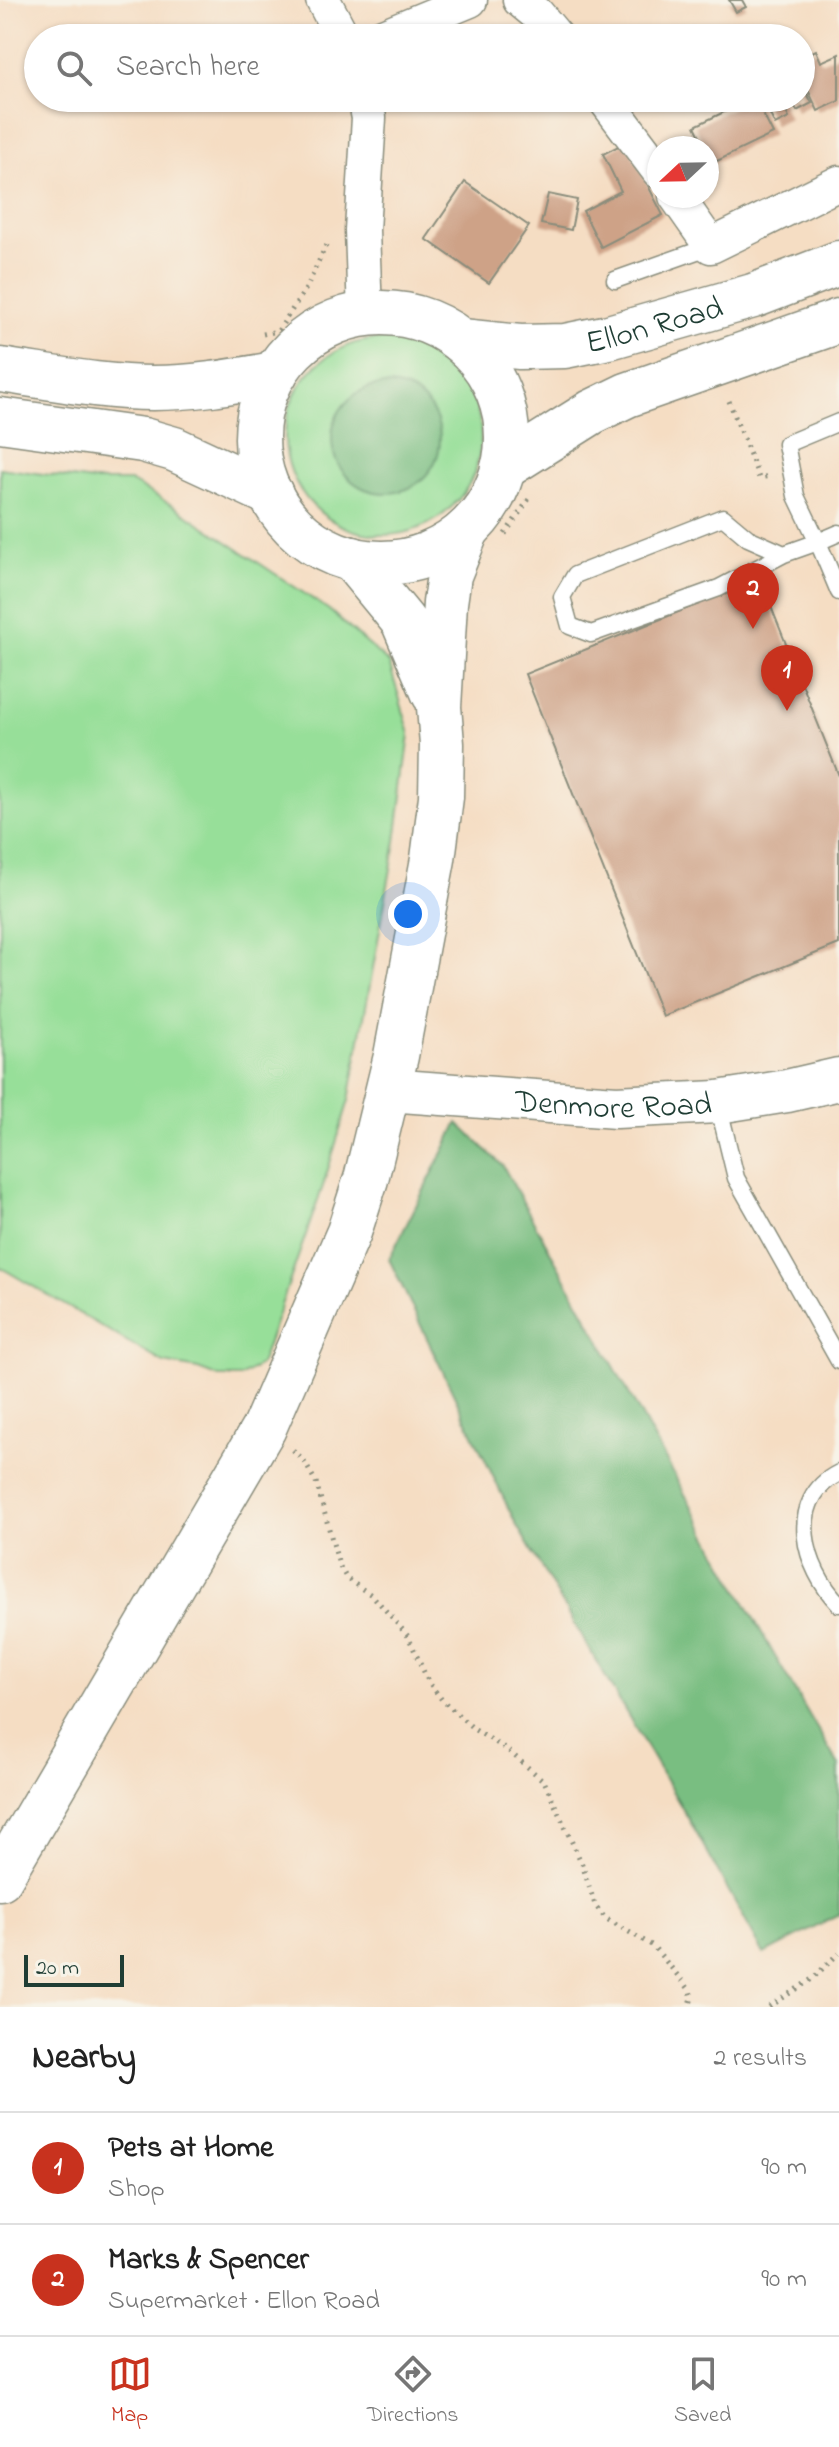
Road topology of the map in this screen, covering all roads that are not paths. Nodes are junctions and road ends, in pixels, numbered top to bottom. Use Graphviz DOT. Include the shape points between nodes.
graph roads {
  1 [pos="323,0"];
  2 [pos="470,0"];
  3 [pos="520,0"];
  4 [pos="336,24"];
  5 [pos="412,24"];
  6 [pos="545,24"];
  7 [pos="368,112"];
  8 [pos="615,112"];
  9 [pos="647,155"];
  10 [pos="839,183"];
  11 [pos="684,208"];
  12 [pos="711,246"];
  13 [pos="839,263"];
  14 [pos="615,280"];
  15 [pos="365,314"];
  16 [pos="839,321"];
  17 [pos="461,341"];
  18 [pos="0,370"];
  19 [pos="275,374"];
  20 [pos="0,420"];
  21 [pos="839,422"];
  22 [pos="503,468"];
  23 [pos="271,494"];
  24 [pos="467,530"];
  25 [pos="839,533"];
  26 [pos="818,542"];
  27 [pos="784,554"];
  28 [pos="352,559"];
  29 [pos="839,592"];
  30 [pos="439,707"];
  31 [pos="839,1079"];
  32 [pos="388,1090"];
  33 [pos="718,1102"];
  34 [pos="839,1361"];
  35 [pos="839,1473"];
  36 [pos="839,1604"];
  37 [pos="0,1878"];
  1 -- 4 [label="street"];
  2 -- 5 [label="street"];
  3 -- 6 [label="street"];
  7 -- 15 [label="street" via="362,230"];
  8 -- 9 [label="street"];
  10 -- 12 [label="street"];
  11 -- 12 [label="street"];
  12 -- 14 [label="lane"];
  13 -- 17 [label="main road, Ellon Road" via="753,296 609,337 565,346"];
  15 -- 17 [label="main road" via="416,317"];
  15 -- 19 [label="main road" via="313,334"];
  16 -- 22 [label="main road, Ellon Road" via="627,395"];
  17 -- 22 [label="main road" via="485,367 501,398 507,432"];
  18 -- 19 [label="main road" via="152,388"];
  19 -- 23 [label="main road" via="258,434"];
  20 -- 23 [label="main road" via="143,440"];
  21 -- 26 [label="lane" via="786,444 796,496"];
  22 -- 24 [label="main road" via="490,501"];
  23 -- 28 [label="main road" via="305,535"];
  24 -- 28 [label="main road" via="413,559"];
  24 -- 30 [label="main road" via="449,575"];
  25 -- 26 [label="lane"];
  26 -- 27 [label="lane"];
  26 -- 29 [label="lane"];
  27 -- 27 [label="lane" via="719,588 591,634 570,626 562,597 575,575 723,517 748,538"];
  28 -- 30 [label="main road" via="403,621"];
  30 -- 32 [label="main road" via="441,797 433,859"];
  31 -- 33 [label="street, Denmore Road"];
  32 -- 33 [label="street, Denmore Road" via="616,1107"];
  32 -- 37 [label="main road" via="349,1232 264,1428"];
  33 -- 34 [label="lane" via="736,1178"];
  35 -- 36 [label="lane" via="815,1491 804,1533 825,1589"];
}
